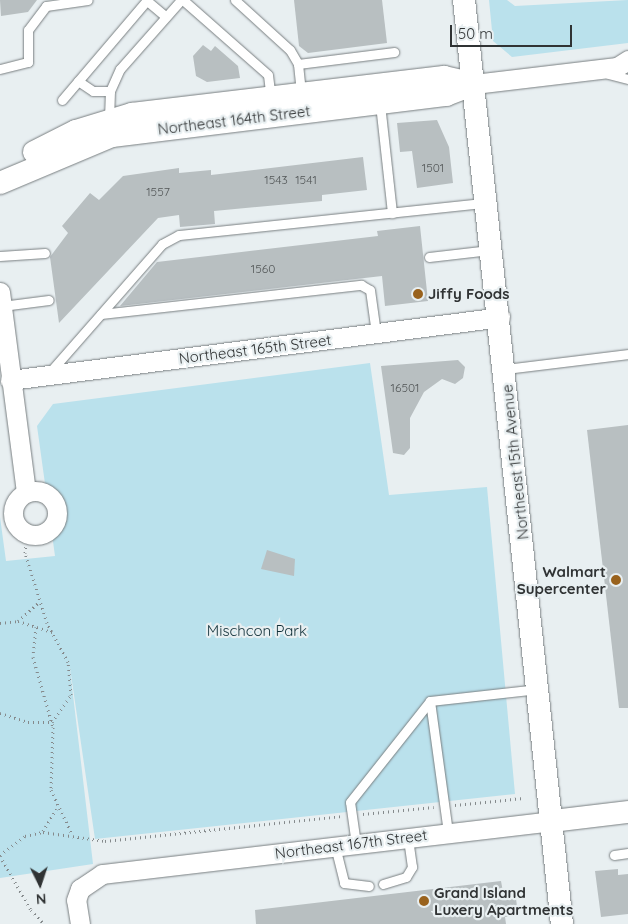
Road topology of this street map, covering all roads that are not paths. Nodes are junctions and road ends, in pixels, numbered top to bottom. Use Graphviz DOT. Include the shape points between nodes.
graph roads {
  1 [pos="88,0"];
  2 [pos="147,0"];
  3 [pos="182,0"];
  4 [pos="235,0"];
  5 [pos="464,0"];
  6 [pos="166,17"];
  7 [pos="394,52"];
  8 [pos="628,60"];
  9 [pos="298,64"];
  10 [pos="0,69"];
  11 [pos="593,70"];
  12 [pos="628,79"];
  13 [pos="78,81"];
  14 [pos="474,84"];
  15 [pos="110,92"];
  16 [pos="302,94"];
  17 [pos="271,98"];
  18 [pos="62,100"];
  19 [pos="380,102"];
  20 [pos="108,119"];
  21 [pos="0,167"];
  22 [pos="0,183"];
  23 [pos="488,202"];
  24 [pos="392,213"];
  25 [pos="492,250"];
  26 [pos="46,253"];
  27 [pos="0,256"];
  28 [pos="430,257"];
  29 [pos="1,299"];
  30 [pos="49,300"];
  31 [pos="101,314"];
  32 [pos="500,317"];
  33 [pos="376,333"];
  34 [pos="628,354"];
  35 [pos="506,369"];
  36 [pos="47,376"];
  37 [pos="10,380"];
  38 [pos="26,492"];
  39 [pos="538,688"];
  40 [pos="430,701"];
  41 [pos="628,812"];
  42 [pos="552,821"];
  43 [pos="448,833"];
  44 [pos="408,838"];
  45 [pos="356,844"];
  46 [pos="335,846"];
  47 [pos="628,853"];
  48 [pos="614,855"];
  49 [pos="383,884"];
  50 [pos="369,886"];
  51 [pos="80,924"];
  52 [pos="562,924"];
  1 -- 10 [label="lane" via="46,6 28,30 28,62"];
  2 -- 6 [label="lane"];
  2 -- 13 [label="lane"];
  3 -- 6 [label="lane"];
  3 -- 17 [label="lane" via="268,75"];
  4 -- 9 [label="lane" via="290,50"];
  5 -- 14 [label="street, Northeast 15th Avenue"];
  6 -- 15 [label="lane" via="120,69"];
  7 -- 9 [label="lane"];
  8 -- 11 [label="street, Northeast 164th Street" via="617,67"];
  9 -- 16 [label="lane"];
  11 -- 12 [label="lane"];
  11 -- 14 [label="street, Northeast 164th Street"];
  13 -- 15 [label="lane" via="92,91"];
  13 -- 18 [label="lane"];
  14 -- 16 [label="street, Northeast 164th Street" via="444,77"];
  14 -- 19 [label="street, Northeast 164th Street" via="446,95"];
  14 -- 23 [label="street, Northeast 15th Avenue"];
  15 -- 20 [label="lane"];
  16 -- 17 [label="street, Northeast 164th Street"];
  17 -- 20 [label="street, Northeast 164th Street"];
  19 -- 22 [label="street, Northeast 164th Street" via="112,136"];
  19 -- 24 [label="lane"];
  20 -- 21 [label="street, Northeast 164th Street"];
  23 -- 24 [label="lane"];
  23 -- 25 [label="street, Northeast 15th Avenue"];
  24 -- 31 [label="lane" via="179,235 162,244"];
  25 -- 28 [label="lane"];
  25 -- 32 [label="street, Northeast 15th Avenue"];
  26 -- 27 [label="lane"];
  29 -- 30 [label="lane"];
  29 -- 37 [label="street"];
  31 -- 33 [label="lane" via="361,285 370,290"];
  31 -- 36 [label="lane"];
  32 -- 33 [label="street, Northeast 165th Street"];
  32 -- 35 [label="street, Northeast 15th Avenue"];
  33 -- 36 [label="street, Northeast 165th Street"];
  34 -- 35 [label="lane"];
  35 -- 39 [label="street, Northeast 15th Avenue"];
  36 -- 37 [label="street, Northeast 165th Street"];
  37 -- 38 [label="street"];
  38 -- 38 [label="street" via="13,513 14,522 27,534 51,529 58,513 51,497"];
  39 -- 40 [label="lane"];
  39 -- 42 [label="street, Northeast 15th Avenue"];
  40 -- 43 [label="lane"];
  40 -- 45 [label="lane" via="350,802"];
  41 -- 42 [label="street, Northeast 167th Street"];
  42 -- 43 [label="street, Northeast 167th Street"];
  42 -- 52 [label="street, Northeast 15th Avenue"];
  43 -- 44 [label="street, Northeast 167th Street"];
  44 -- 45 [label="street, Northeast 167th Street"];
  44 -- 49 [label="lane" via="412,867 406,877"];
  45 -- 46 [label="street, Northeast 167th Street"];
  46 -- 50 [label="lane" via="344,883"];
  46 -- 51 [label="street, Northeast 167th Street" via="102,874 80,889 76,900"];
  47 -- 48 [label="lane"];
}
